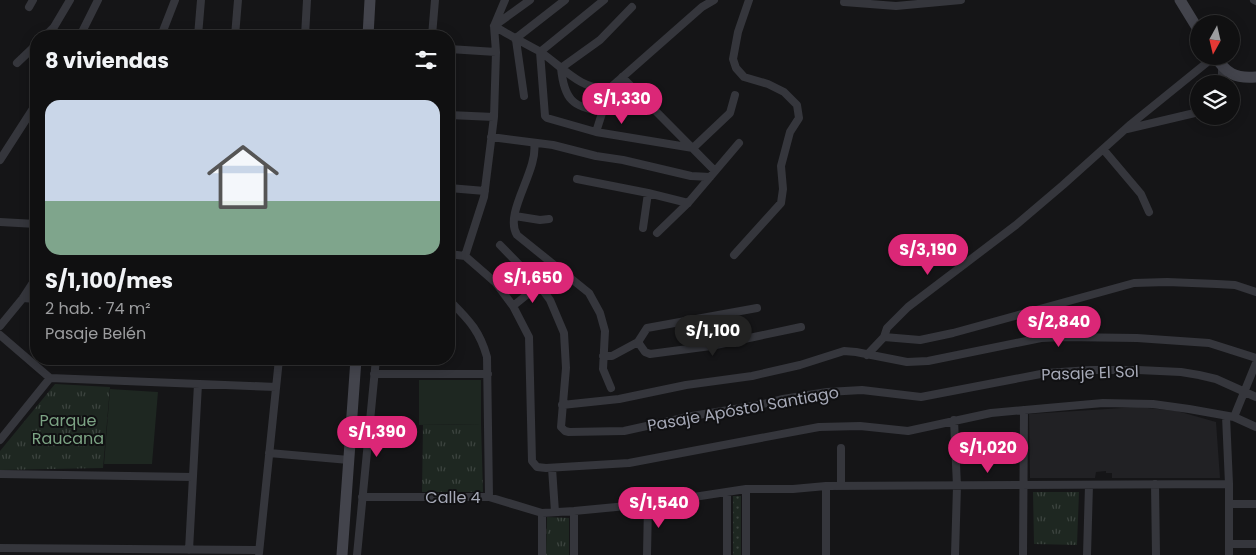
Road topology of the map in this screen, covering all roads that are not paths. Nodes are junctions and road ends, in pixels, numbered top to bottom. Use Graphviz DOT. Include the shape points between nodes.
graph roads {
  1 [pos="70,0"];
  2 [pos="98,0"];
  3 [pos="175,0"];
  4 [pos="201,0"];
  5 [pos="238,0"];
  6 [pos="307,0"];
  7 [pos="370,0"];
  8 [pos="435,0"];
  9 [pos="499,0"];
  10 [pos="505,0"];
  11 [pos="530,0"];
  12 [pos="565,0"];
  13 [pos="604,0"];
  14 [pos="714,0"];
  15 [pos="749,0"];
  16 [pos="961,0"];
  17 [pos="1180,0"];
  18 [pos="844,2"];
  19 [pos="632,7"];
  20 [pos="1190,16"];
  21 [pos="494,26"];
  22 [pos="51,30"];
  23 [pos="83,30"];
  24 [pos="163,30"];
  25 [pos="198,30"];
  26 [pos="236,30"];
  27 [pos="305,30"];
  28 [pos="368,30"];
  29 [pos="432,30"];
  30 [pos="515,39"];
  31 [pos="455,49"];
  32 [pos="30,50"];
  33 [pos="496,52"];
  34 [pos="540,52"];
  35 [pos="17,63"];
  36 [pos="1204,65"];
  37 [pos="1220,65"];
  38 [pos="561,68"];
  39 [pos="1222,68"];
  40 [pos="1222,75"];
  41 [pos="622,77"];
  42 [pos="1251,78"];
  43 [pos="606,89"];
  44 [pos="735,95"];
  45 [pos="524,96"];
  46 [pos="602,111"];
  47 [pos="30,113"];
  48 [pos="1190,114"];
  49 [pos="455,115"];
  50 [pos="494,116"];
  51 [pos="1125,129"];
  52 [pos="596,132"];
  53 [pos="491,137"];
  54 [pos="534,143"];
  55 [pos="740,143"];
  56 [pos="692,148"];
  57 [pos="1103,149"];
  58 [pos="0,160"];
  59 [pos="712,174"];
  60 [pos="577,179"];
  61 [pos="455,188"];
  62 [pos="485,191"];
  63 [pos="648,193"];
  64 [pos="688,203"];
  65 [pos="1149,212"];
  66 [pos="515,216"];
  67 [pos="550,219"];
  68 [pos="0,222"];
  69 [pos="30,224"];
  70 [pos="643,228"];
  71 [pos="657,234"];
  72 [pos="500,245"];
  73 [pos="455,255"];
  74 [pos="734,255"];
  75 [pos="465,256"];
  76 [pos="539,285"];
  77 [pos="30,287"];
  78 [pos="1256,292"];
  79 [pos="23,298"];
  80 [pos="30,299"];
  81 [pos="455,306"];
  82 [pos="513,306"];
  83 [pos="757,308"];
  84 [pos="0,326"];
  85 [pos="801,327"];
  86 [pos="0,336"];
  87 [pos="884,337"];
  88 [pos="638,342"];
  89 [pos="867,355"];
  90 [pos="603,356"];
  91 [pos="1256,358"];
  92 [pos="30,361"];
  93 [pos="35,365"];
  94 [pos="278,365"];
  95 [pos="356,365"];
  96 [pos="375,365"];
  97 [pos="1255,368"];
  98 [pos="374,374"];
  99 [pos="488,374"];
  100 [pos="50,378"];
  101 [pos="198,384"];
  102 [pos="276,387"];
  103 [pos="611,388"];
  104 [pos="1245,392"];
  105 [pos="921,397"];
  106 [pos="1256,398"];
  107 [pos="562,405"];
  108 [pos="1024,410"];
  109 [pos="1230,416"];
  110 [pos="954,420"];
  111 [pos="1256,427"];
  112 [pos="0,440"];
  113 [pos="841,448"];
  114 [pos="269,454"];
  115 [pos="349,460"];
  116 [pos="552,468"];
  117 [pos="0,474"];
  118 [pos="193,476"];
  119 [pos="1155,484"];
  120 [pos="1229,484"];
  121 [pos="1022,485"];
  122 [pos="1089,485"];
  123 [pos="826,486"];
  124 [pos="841,486"];
  125 [pos="957,486"];
  126 [pos="746,489"];
  127 [pos="727,492"];
  128 [pos="362,497"];
  129 [pos="490,497"];
  130 [pos="648,504"];
  131 [pos="1229,504"];
  132 [pos="1256,504"];
  133 [pos="574,511"];
  134 [pos="542,512"];
  135 [pos="555,512"];
  136 [pos="1228,544"];
  137 [pos="1256,544"];
  138 [pos="0,548"];
  139 [pos="189,550"];
  140 [pos="259,552"];
  141 [pos="342,555"];
  142 [pos="357,555"];
  143 [pos="542,555"];
  144 [pos="574,555"];
  145 [pos="647,555"];
  146 [pos="727,555"];
  147 [pos="746,555"];
  148 [pos="826,555"];
  149 [pos="955,555"];
  150 [pos="1023,555"];
  151 [pos="1087,555"];
  152 [pos="1156,555"];
  153 [pos="1229,555"];
  1 -- 22 [label="street"];
  2 -- 23 [label="street"];
  3 -- 24 [label="street"];
  4 -- 25 [label="street"];
  5 -- 26 [label="street"];
  6 -- 27 [label="street"];
  7 -- 28 [label="street"];
  8 -- 29 [label="street"];
  9 -- 10 [label="street"];
  10 -- 21 [label="street"];
  11 -- 21 [label="street"];
  12 -- 30 [label="street"];
  13 -- 34 [label="street"];
  14 -- 41 [label="street"];
  15 -- 74 [label="street" via="738,32 733,59 736,68 744,77 784,92 797,104 798,118 790,132 781,166 781,203"];
  16 -- 18 [label="street" via="896,6"];
  17 -- 20 [label="street"];
  19 -- 38 [label="street" via="600,40"];
  21 -- 30 [label="street"];
  21 -- 33 [label="street"];
  30 -- 34 [label="street"];
  30 -- 45 [label="street"];
  31 -- 33 [label="street"];
  32 -- 35 [label="street"];
  33 -- 50 [label="street"];
  34 -- 38 [label="street"];
  34 -- 52 [label="street" via="545,116"];
  36 -- 51 [label="street"];
  37 -- 39 [label="street"];
  38 -- 43 [label="street" via="585,85"];
  38 -- 46 [label="street" via="566,92 574,102 587,110"];
  39 -- 40 [label="street"];
  39 -- 42 [label="street" via="1234,76"];
  41 -- 43 [label="street"];
  41 -- 56 [label="street"];
  43 -- 46 [label="street"];
  44 -- 56 [label="street" via="730,113"];
  46 -- 52 [label="street"];
  47 -- 58 [label="street"];
  48 -- 51 [label="street"];
  49 -- 50 [label="street"];
  50 -- 53 [label="street"];
  51 -- 57 [label="street"];
  52 -- 56 [label="street"];
  53 -- 54 [label="street"];
  53 -- 62 [label="street"];
  54 -- 59 [label="street" via="691,176"];
  54 -- 66 [label="street" via="533,164"];
  55 -- 59 [label="street"];
  56 -- 59 [label="street"];
  57 -- 65 [label="street" via="1141,194"];
  57 -- 87 [label="street" via="1016,225 908,306 887,328"];
  59 -- 64 [label="street"];
  60 -- 63 [label="street"];
  61 -- 62 [label="street"];
  62 -- 75 [label="street"];
  63 -- 64 [label="street"];
  63 -- 70 [label="street"];
  64 -- 71 [label="street"];
  66 -- 67 [label="street"];
  66 -- 90 [label="street" via="513,229 517,235 589,293 605,331"];
  68 -- 69 [label="street"];
  72 -- 76 [label="street"];
  73 -- 75 [label="street"];
  75 -- 82 [label="street" via="496,283"];
  76 -- 82 [label="street"];
  76 -- 107 [label="street" via="550,300 564,333 566,368"];
  77 -- 79 [label="street"];
  78 -- 87 [label="street" via="1235,285 1134,283 953,333 920,340"];
  79 -- 80 [label="street"];
  79 -- 84 [label="street"];
  81 -- 99 [label="street" via="472,322 483,341"];
  82 -- 116 [label="street" via="529,337 532,462 537,467"];
  83 -- 88 [label="street" via="648,328"];
  85 -- 88 [label="street" via="711,346 650,354"];
  86 -- 92 [label="street"];
  87 -- 89 [label="street"];
  88 -- 90 [label="street" via="612,356"];
  89 -- 91 [label="street" via="907,362 928,360 1063,336 1209,343"];
  89 -- 107 [label="street" via="844,351 752,376 618,399"];
  90 -- 103 [label="street" via="603,369"];
  93 -- 100 [label="street"];
  94 -- 102 [label="street"];
  95 -- 115 [label="street"];
  96 -- 98 [label="street"];
  97 -- 104 [label="street"];
  98 -- 99 [label="street"];
  98 -- 128 [label="street"];
  99 -- 129 [label="street"];
  100 -- 101 [label="street"];
  100 -- 112 [label="street"];
  101 -- 102 [label="street"];
  101 -- 118 [label="street"];
  102 -- 114 [label="street"];
  104 -- 105 [label="street, Pasaje El Sol" via="1216,379 1181,372 1090,370 1046,373"];
  104 -- 106 [label="street, Pasaje El Sol"];
  104 -- 109 [label="street"];
  105 -- 107 [label="street, Pasaje Apóstol Santiago" via="862,390 827,392 624,431 565,431 561,427"];
  108 -- 109 [label="street" via="1137,403"];
  108 -- 110 [label="street"];
  108 -- 121 [label="street"];
  109 -- 111 [label="street"];
  109 -- 120 [label="street"];
  110 -- 116 [label="street" via="908,431 860,426 819,428 629,463"];
  110 -- 125 [label="street"];
  113 -- 124 [label="street"];
  114 -- 115 [label="street"];
  114 -- 140 [label="street"];
  115 -- 141 [label="street"];
  116 -- 135 [label="street"];
  117 -- 118 [label="street"];
  118 -- 139 [label="street"];
  119 -- 120 [label="street, Calle 4"];
  119 -- 122 [label="street, Calle 4"];
  119 -- 152 [label="street"];
  120 -- 131 [label="street"];
  121 -- 122 [label="street, Calle 4"];
  121 -- 125 [label="street, Calle 4"];
  121 -- 150 [label="street"];
  122 -- 151 [label="street"];
  123 -- 124 [label="street, Calle 4"];
  123 -- 126 [label="street, Calle 4"];
  123 -- 148 [label="street"];
  124 -- 125 [label="street, Calle 4"];
  125 -- 149 [label="street"];
  126 -- 127 [label="street, Calle 4"];
  126 -- 147 [label="street"];
  127 -- 130 [label="street, Calle 4"];
  127 -- 146 [label="street"];
  128 -- 129 [label="street, Calle 4"];
  128 -- 142 [label="street"];
  129 -- 134 [label="street, Calle 4"];
  130 -- 133 [label="street, Calle 4"];
  130 -- 145 [label="street"];
  131 -- 132 [label="street"];
  131 -- 136 [label="street"];
  133 -- 135 [label="street, Calle 4"];
  133 -- 144 [label="street"];
  134 -- 135 [label="street, Calle 4"];
  134 -- 143 [label="street"];
  136 -- 137 [label="street"];
  136 -- 153 [label="street"];
  138 -- 139 [label="street"];
  139 -- 140 [label="street"];
}
